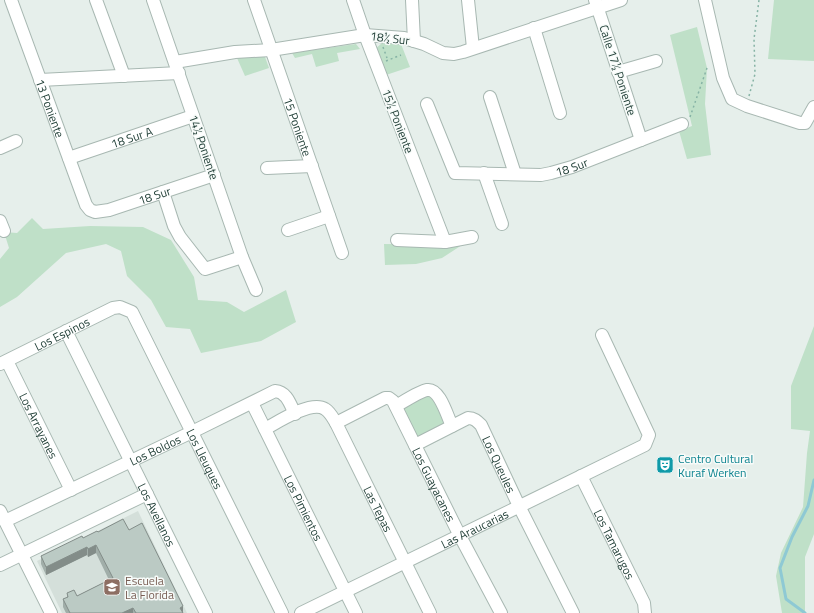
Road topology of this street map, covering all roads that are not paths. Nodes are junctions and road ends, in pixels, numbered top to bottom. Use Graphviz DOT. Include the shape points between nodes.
graph roads {
  1 [pos="6,0"];
  2 [pos="11,0"];
  3 [pos="96,0"];
  4 [pos="154,0"];
  5 [pos="254,0"];
  6 [pos="353,0"];
  7 [pos="412,0"];
  8 [pos="468,0"];
  9 [pos="621,0"];
  10 [pos="705,0"];
  11 [pos="0,2"];
  12 [pos="596,4"];
  13 [pos="534,28"];
  14 [pos="365,35"];
  15 [pos="414,41"];
  16 [pos="473,48"];
  17 [pos="272,50"];
  18 [pos="656,60"];
  19 [pos="177,67"];
  20 [pos="618,72"];
  21 [pos="124,76"];
  22 [pos="40,80"];
  23 [pos="490,97"];
  24 [pos="427,104"];
  25 [pos="814,107"];
  26 [pos="560,113"];
  27 [pos="194,116"];
  28 [pos="686,121"];
  29 [pos="641,140"];
  30 [pos="16,141"];
  31 [pos="0,148"];
  32 [pos="69,158"];
  33 [pos="312,166"];
  34 [pos="267,168"];
  35 [pos="484,174"];
  36 [pos="515,174"];
  37 [pos="214,176"];
  38 [pos="163,192"];
  39 [pos="95,212"];
  40 [pos="329,216"];
  41 [pos="502,224"];
  42 [pos="288,230"];
  43 [pos="472,237"];
  44 [pos="397,240"];
  45 [pos="444,242"];
  46 [pos="342,253"];
  47 [pos="242,257"];
  48 [pos="256,290"];
  49 [pos="125,308"];
  50 [pos="66,331"];
  51 [pos="602,335"];
  52 [pos="3,362"];
  53 [pos="252,402"];
  54 [pos="393,402"];
  55 [pos="295,414"];
  56 [pos="336,423"];
  57 [pos="452,426"];
  58 [pos="265,430"];
  59 [pos="192,432"];
  60 [pos="415,445"];
  61 [pos="131,462"];
  62 [pos="581,476"];
  63 [pos="71,490"];
  64 [pos="147,494"];
  65 [pos="519,506"];
  66 [pos="2,516"];
  67 [pos="460,536"];
  68 [pos="21,554"];
  69 [pos="406,563"];
  70 [pos="0,565"];
  71 [pos="345,592"];
  72 [pos="51,613"];
  73 [pos="206,613"];
  74 [pos="282,613"];
  75 [pos="301,613"];
  76 [pos="356,613"];
  77 [pos="430,613"];
  78 [pos="501,613"];
  79 [pos="573,613"];
  80 [pos="645,613"];
  1 -- 11 [label="street"];
  2 -- 22 [label="street, 13 Poniente"];
  3 -- 21 [label="street"];
  4 -- 19 [label="street, 14½ Poniente"];
  5 -- 17 [label="street, 15 Poniente"];
  6 -- 14 [label="street, 15½ Poniente"];
  7 -- 15 [label="street"];
  8 -- 16 [label="street"];
  9 -- 12 [label="street, 18½ Sur"];
  10 -- 25 [label="street" via="723,78 732,99 800,123 805,123"];
  12 -- 13 [label="street, 18½ Sur"];
  12 -- 20 [label="street, Calle 17½ Poniente"];
  13 -- 16 [label="street, 18½ Sur"];
  13 -- 26 [label="street"];
  14 -- 15 [label="street, 18½ Sur"];
  14 -- 17 [label="street, 18½ Sur"];
  14 -- 45 [label="street, 15½ Poniente"];
  15 -- 16 [label="street, 18½ Sur" via="443,53 458,53"];
  17 -- 19 [label="street, 18½ Sur" via="235,52"];
  17 -- 33 [label="street, 15 Poniente"];
  18 -- 20 [label="street"];
  19 -- 21 [label="street, 18½ Sur"];
  19 -- 27 [label="street, 14½ Poniente"];
  20 -- 29 [label="street, Calle 17½ Poniente"];
  21 -- 22 [label="street, 18½ Sur"];
  22 -- 32 [label="street, 13 Poniente"];
  23 -- 36 [label="street"];
  24 -- 35 [label="street, 18 Sur" via="455,173"];
  27 -- 32 [label="street, 18 Sur A"];
  27 -- 37 [label="street, 14½ Poniente"];
  28 -- 29 [label="street, 18 Sur"];
  29 -- 36 [label="street, 18 Sur" via="551,173"];
  30 -- 31 [label="street"];
  32 -- 39 [label="street, 13 Poniente" via="86,205"];
  33 -- 34 [label="street"];
  33 -- 40 [label="street, 15 Poniente"];
  35 -- 36 [label="street, 18 Sur"];
  35 -- 41 [label="street"];
  37 -- 38 [label="street, 18 Sur"];
  37 -- 47 [label="street, 14½ Poniente"];
  38 -- 39 [label="street, 18 Sur" via="109,210"];
  38 -- 47 [label="street" via="174,226 205,270"];
  40 -- 42 [label="street"];
  40 -- 46 [label="street, 15 Poniente"];
  43 -- 45 [label="street"];
  44 -- 45 [label="street"];
  47 -- 48 [label="street, 14½ Poniente"];
  49 -- 50 [label="street, Los Espinos" via="113,308"];
  49 -- 59 [label="street, Los Lleuques" via="132,312 136,319"];
  50 -- 52 [label="street, Los Espinos"];
  50 -- 61 [label="street, Los Avellanos"];
  51 -- 62 [label="street, Las Araucarias" via="649,435 642,448"];
  52 -- 63 [label="street, Los Arrayanes"];
  53 -- 55 [label="street, Los Boldos" via="280,391 286,396"];
  53 -- 58 [label="street, Los Pimientos"];
  53 -- 59 [label="street, Los Boldos"];
  54 -- 56 [label="street" via="385,398"];
  54 -- 57 [label="street" via="426,390 434,391"];
  54 -- 60 [label="street, Los Guayacanes"];
  55 -- 56 [label="street, Las Tepas" via="312,407 323,407 329,411"];
  55 -- 58 [label="street"];
  56 -- 69 [label="street, Las Tepas"];
  57 -- 60 [label="street, Los Queules"];
  57 -- 65 [label="street, Los Queules" via="471,418 481,425"];
  58 -- 71 [label="street, Los Pimientos"];
  59 -- 61 [label="street, Los Boldos"];
  59 -- 74 [label="street, Los Lleuques"];
  60 -- 67 [label="street, Los Guayacanes"];
  61 -- 63 [label="street, Los Boldos"];
  61 -- 64 [label="street, Los Avellanos"];
  62 -- 65 [label="street, Las Araucarias"];
  62 -- 80 [label="street, Los Tamarugos" via="644,604"];
  63 -- 66 [label="street, Los Boldos"];
  64 -- 68 [label="street"];
  64 -- 73 [label="street, Los Avellanos"];
  65 -- 67 [label="street, Las Araucarias"];
  65 -- 79 [label="street, Los Queules"];
  66 -- 68 [label="street"];
  67 -- 69 [label="street, Las Araucarias"];
  67 -- 78 [label="street, Los Guayacanes"];
  68 -- 70 [label="street"];
  68 -- 72 [label="street"];
  69 -- 71 [label="street, Las Araucarias"];
  69 -- 77 [label="street, Las Tepas"];
  71 -- 75 [label="street, Las Araucarias"];
  71 -- 76 [label="street, Los Pimientos"];
}
